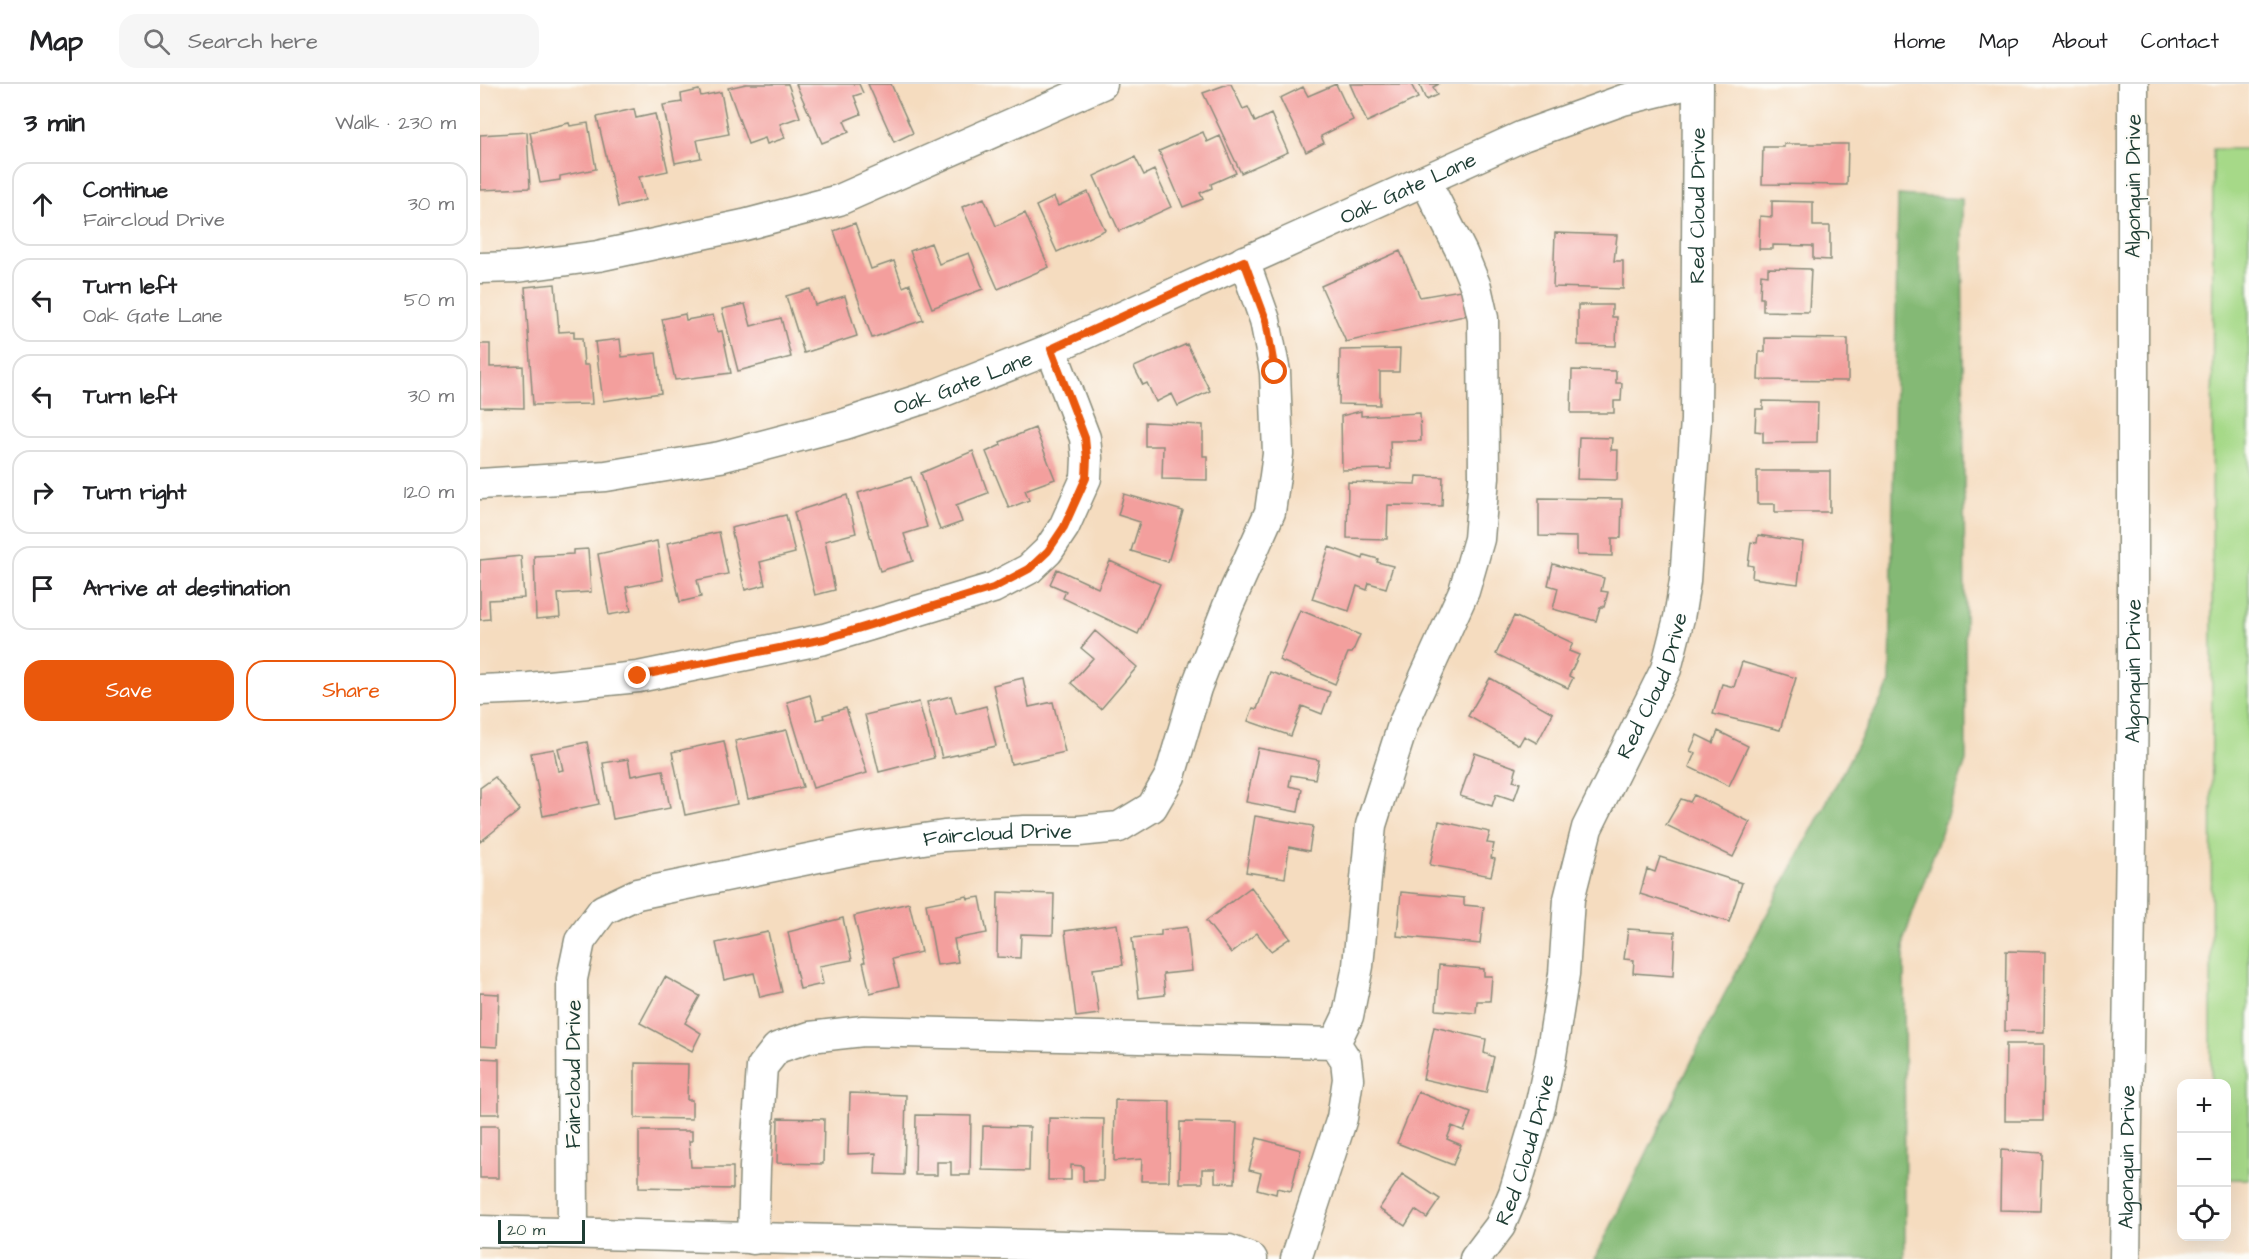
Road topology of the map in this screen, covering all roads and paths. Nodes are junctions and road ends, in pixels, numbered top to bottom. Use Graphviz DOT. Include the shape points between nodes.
graph roads {
  1 [pos="1102,84"];
  2 [pos="1688,84"];
  3 [pos="1698,84"];
  4 [pos="2133,84"];
  5 [pos="1426,182"];
  6 [pos="1244,261"];
  7 [pos="480,268"];
  8 [pos="1051,349"];
  9 [pos="480,484"];
  10 [pos="480,690"];
  11 [pos="1335,1043"];
  12 [pos="480,1232"];
  13 [pos="573,1233"];
  14 [pos="753,1239"];
  15 [pos="1252,1259"];
  16 [pos="1296,1259"];
  17 [pos="1475,1259"];
  18 [pos="2125,1259"];
  1 -- 7 [label="street" via="838,200 598,256"];
  2 -- 5 [label="street, Oak Gate Lane" via="1623,100 1523,136"];
  3 -- 17 [label="street, Red Cloud Drive" via="1696,420 1679,618 1666,669 1587,828 1569,899 1564,974 1540,1107 1507,1210"];
  4 -- 18 [label="street, Algonquin Drive" via="2133,696"];
  5 -- 6 [label="street, Oak Gate Lane"];
  5 -- 11 [label="street" via="1462,253 1483,318 1484,477 1479,539 1464,591 1403,725 1371,825 1358,966 1348,1016"];
  6 -- 8 [label="street, Oak Gate Lane"];
  6 -- 13 [label="street, Faircloud Drive" via="1266,320 1275,372 1278,454 1270,512 1196,688 1170,776 1152,807 1119,827 944,836 862,848 638,894 603,910 580,941 572,979"];
  8 -- 9 [label="street, Oak Gate Lane" via="934,395 845,424 720,457 606,476"];
  8 -- 10 [label="street" via="1085,438 1086,478 1064,527 1048,551 1029,569 993,588 824,639 638,676"];
  11 -- 14 [label="street" via="863,1031 810,1036 777,1048 762,1067"];
  11 -- 16 [label="street" via="1346,1060 1348,1079 1342,1118"];
  12 -- 13 [label="street"];
  13 -- 14 [label="street"];
  14 -- 15 [label="street" via="1229,1250"];
}
